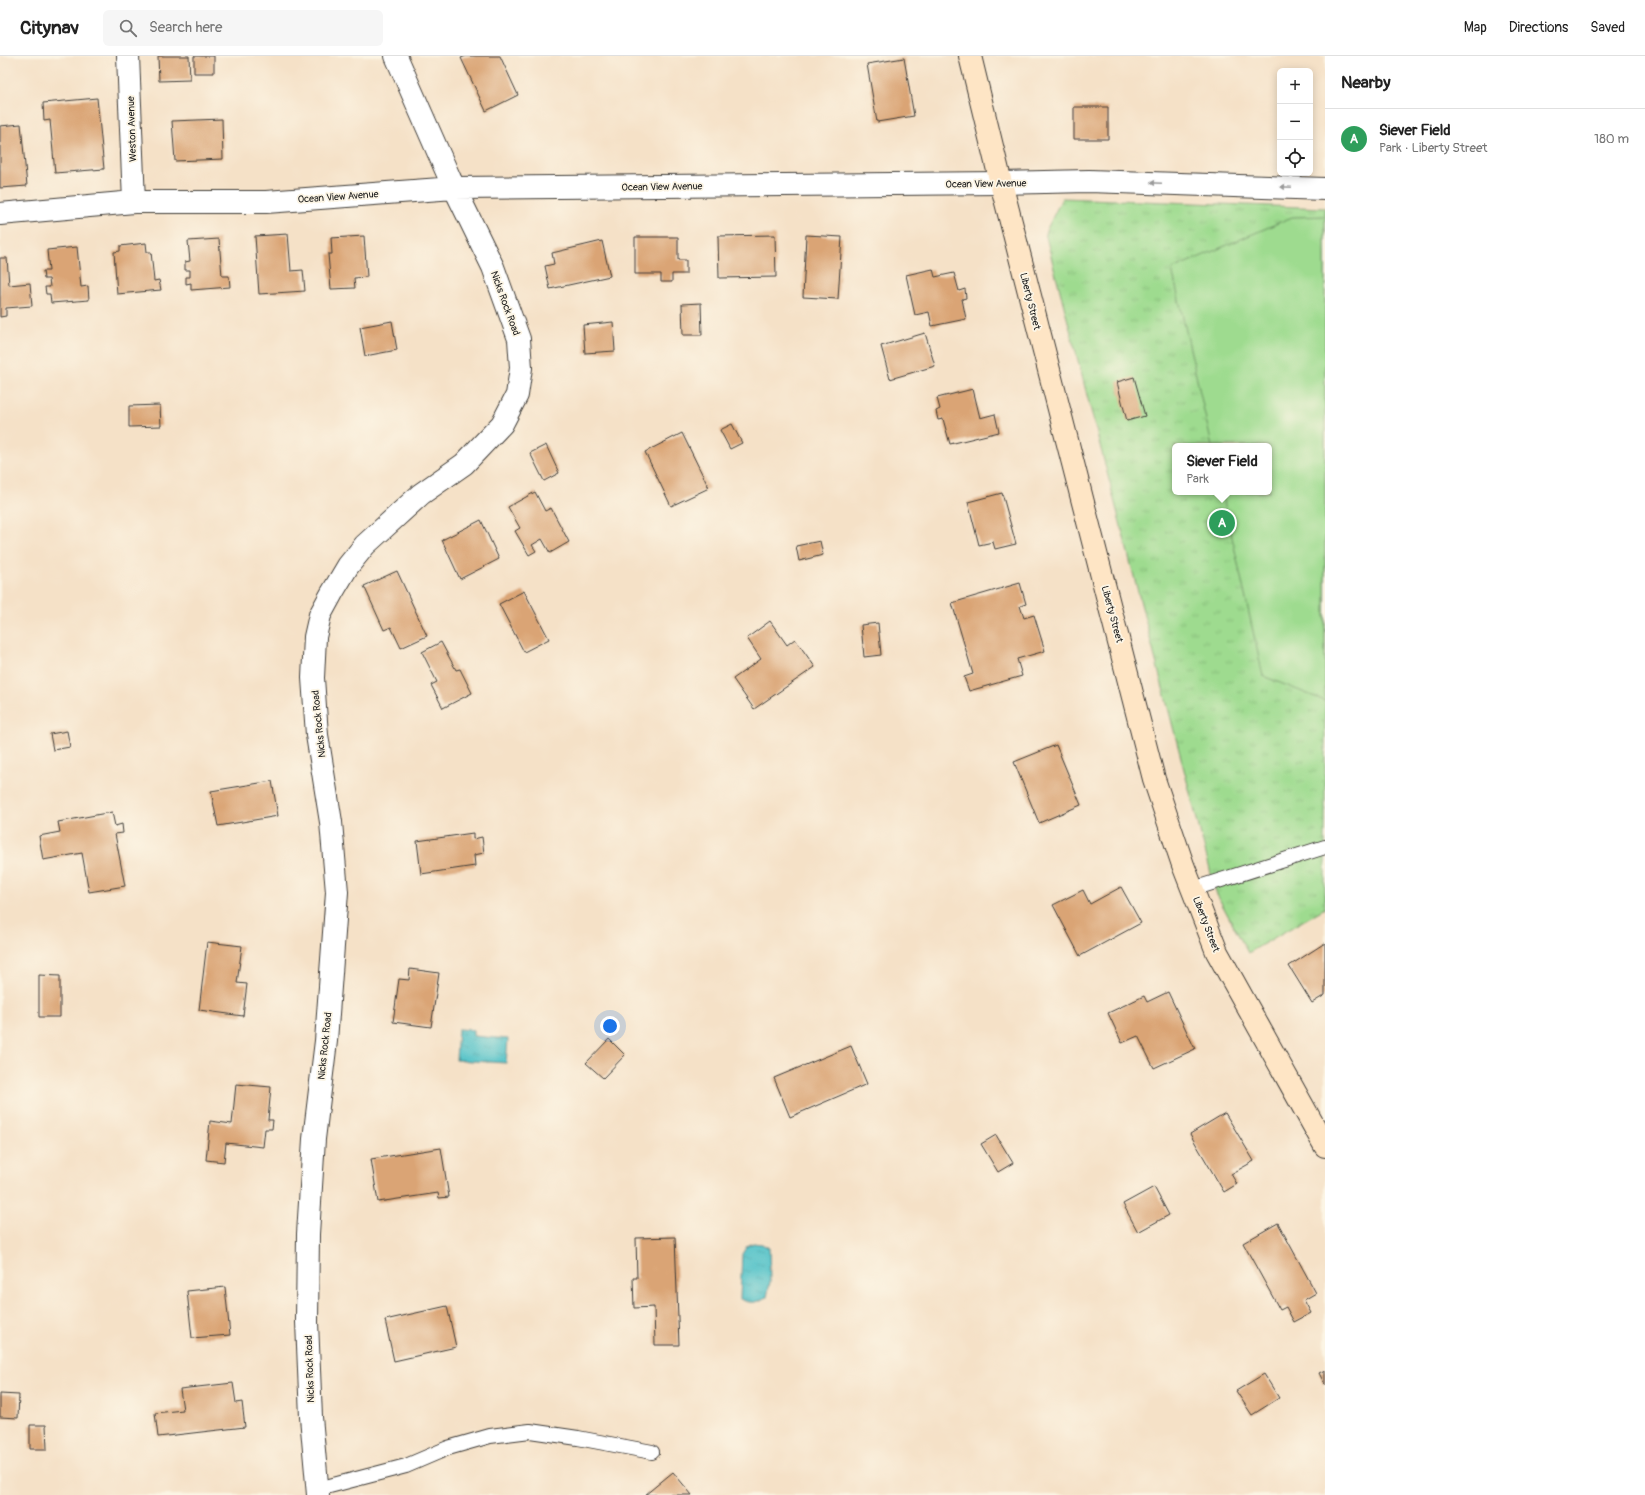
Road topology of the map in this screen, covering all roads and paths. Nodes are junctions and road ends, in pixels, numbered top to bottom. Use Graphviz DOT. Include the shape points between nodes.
graph roads {
  1 [pos="128,56"];
  2 [pos="396,56"];
  3 [pos="970,56"];
  4 [pos="1001,183"];
  5 [pos="454,188"];
  6 [pos="1325,189"];
  7 [pos="134,202"];
  8 [pos="0,214"];
  9 [pos="1325,847"];
  10 [pos="1193,889"];
  11 [pos="1325,1146"];
  12 [pos="652,1452"];
  13 [pos="318,1492"];
  1 -- 7 [label="street, Weston Avenue"];
  2 -- 5 [label="street, Nicks Rock Road"];
  3 -- 4 [label="street, Liberty Street"];
  4 -- 5 [label="street, Ocean View Avenue"];
  6 -- 4 [label="street, Ocean View Avenue, one-way" via="1089,181"];
  4 -- 10 [label="street, Liberty Street" via="1154,779"];
  5 -- 7 [label="street, Ocean View Avenue" via="266,202"];
  5 -- 13 [label="street, Nicks Rock Road" via="493,267 519,339 521,368 517,395 502,424 464,464 421,494 365,545 348,566 320,615 315,637 313,678 337,892 326,1041 314,1139 308,1234 307,1322 311,1417"];
  7 -- 8 [label="street, Ocean View Avenue"];
  9 -- 10 [label="lane"];
  10 -- 11 [label="street, Liberty Street" via="1217,952"];
  12 -- 13 [label="lane" via="530,1431 490,1436 448,1448 406,1466"];
}
